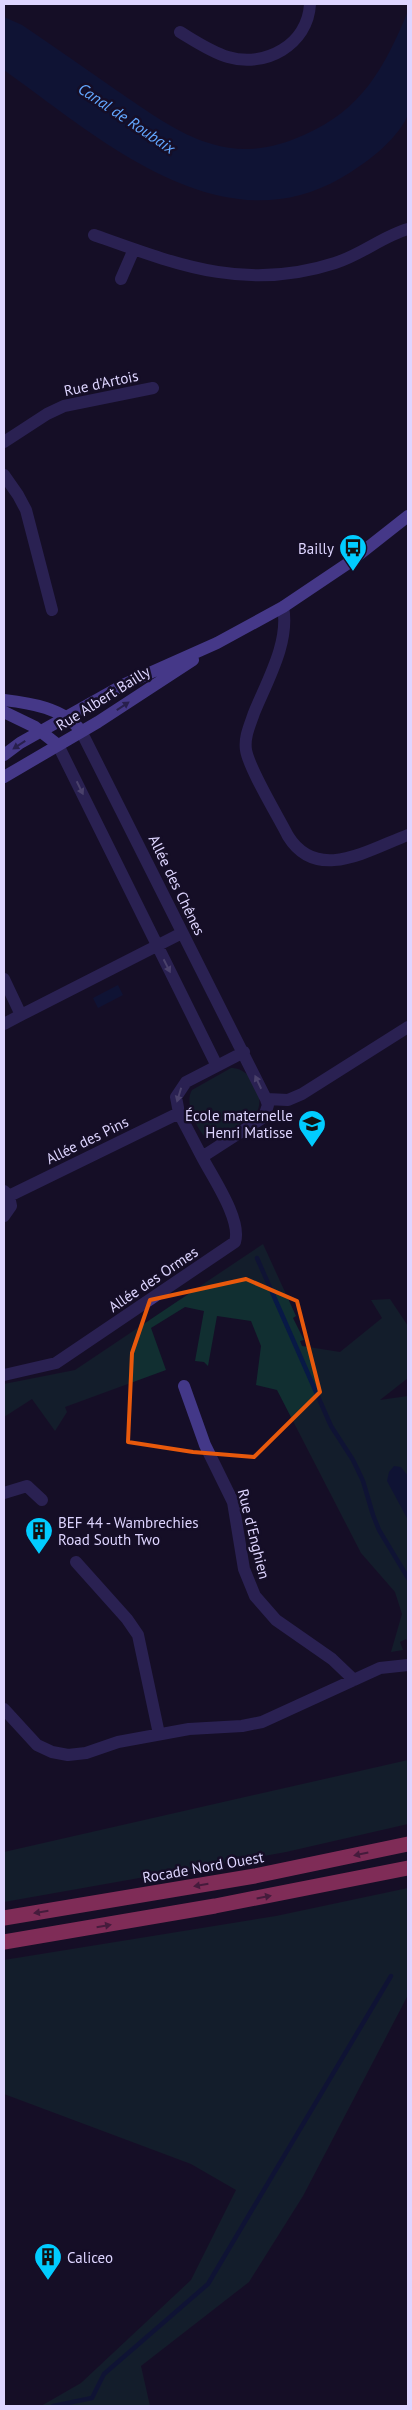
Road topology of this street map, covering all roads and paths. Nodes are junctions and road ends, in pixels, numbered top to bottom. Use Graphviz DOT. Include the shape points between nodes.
graph roads {
  1 [pos="310,4"];
  2 [pos="180,32"];
  3 [pos="408,229"];
  4 [pos="94,235"];
  5 [pos="134,249"];
  6 [pos="120,279"];
  7 [pos="153,388"];
  8 [pos="4,442"];
  9 [pos="4,475"];
  10 [pos="408,516"];
  11 [pos="283,607"];
  12 [pos="52,610"];
  13 [pos="217,643"];
  14 [pos="4,700"];
  15 [pos="4,712"];
  16 [pos="65,718"];
  17 [pos="41,731"];
  18 [pos="81,732"];
  19 [pos="58,745"];
  20 [pos="4,755"];
  21 [pos="4,777"];
  22 [pos="408,835"];
  23 [pos="182,933"];
  24 [pos="157,946"];
  25 [pos="4,979"];
  26 [pos="21,1015"];
  27 [pos="4,1024"];
  28 [pos="408,1027"];
  29 [pos="244,1052"];
  30 [pos="218,1066"];
  31 [pos="266,1099"];
  32 [pos="179,1113"];
  33 [pos="202,1157"];
  34 [pos="6,1194"];
  35 [pos="4,1216"];
  36 [pos="4,1375"];
  37 [pos="184,1386"];
  38 [pos="4,1493"];
  39 [pos="42,1500"];
  40 [pos="76,1562"];
  41 [pos="408,1665"];
  42 [pos="354,1680"];
  43 [pos="4,1709"];
  44 [pos="159,1734"];
  45 [pos="408,1844"];
  46 [pos="408,1868"];
  47 [pos="4,1918"];
  48 [pos="4,1942"];
  1 -- 2 [label="street" via="306,21 294,40 284,49 262,59 226,56"];
  3 -- 5 [label="street" via="338,262 281,274 235,275 203,271"];
  4 -- 5 [label="street"];
  5 -- 6 [label="street"];
  7 -- 8 [label="street, Rue d'Artois" via="55,410"];
  9 -- 12 [label="street" via="26,510"];
  10 -- 11 [label="main road, Rue Albert Bailly" via="348,564"];
  11 -- 13 [label="main road, Rue Albert Bailly"];
  11 -- 22 [label="street" via="285,624 280,646 246,743 250,761 288,836 299,851 325,862 343,859"];
  13 -- 16 [label="main road, Rue Albert Bailly" via="136,678"];
  18 -- 13 [label="main road, Rue Albert Bailly, one-way"];
  14 -- 16 [label="main road" via="42,706"];
  15 -- 17 [label="main road"];
  16 -- 17 [label="main road, Rue Albert Bailly"];
  16 -- 18 [label="main road"];
  17 -- 19 [label="main road"];
  17 -- 20 [label="main road, Rue Albert Bailly, one-way"];
  18 -- 19 [label="main road, Rue Albert Bailly"];
  18 -- 23 [label="street, Allée des Chênes"];
  19 -- 21 [label="main road, Rue Albert Bailly"];
  19 -- 24 [label="street, one-way"];
  23 -- 24 [label="street"];
  23 -- 29 [label="street, Allée des Chênes"];
  24 -- 26 [label="street"];
  24 -- 30 [label="street, one-way"];
  25 -- 26 [label="street"];
  26 -- 27 [label="street"];
  28 -- 31 [label="street" via="295,1098"];
  29 -- 30 [label="street"];
  31 -- 29 [label="street, Allée des Chênes, one-way"];
  30 -- 32 [label="street, one-way" via="181,1087 176,1097"];
  31 -- 33 [label="street" via="268,1105 264,1117"];
  32 -- 33 [label="street"];
  32 -- 34 [label="street, Allée des Pins"];
  33 -- 36 [label="street, Allée des Ormes" via="236,1225 235,1242 56,1363"];
  34 -- 35 [label="street" via="11,1206"];
  37 -- 42 [label="street, Rue d'Enghien" via="232,1502 244,1569 255,1596 276,1620 332,1659"];
  38 -- 39 [label="street" via="27,1486"];
  40 -- 44 [label="street" via="138,1635"];
  41 -- 42 [label="street" via="386,1667"];
  42 -- 44 [label="street" via="262,1722"];
  43 -- 44 [label="street" via="37,1745 59,1754 86,1752"];
  45 -- 47 [label="highway, Rocade Nord Ouest, one-way" via="255,1876"];
  48 -- 46 [label="highway, one-way" via="196,1910"];
}
